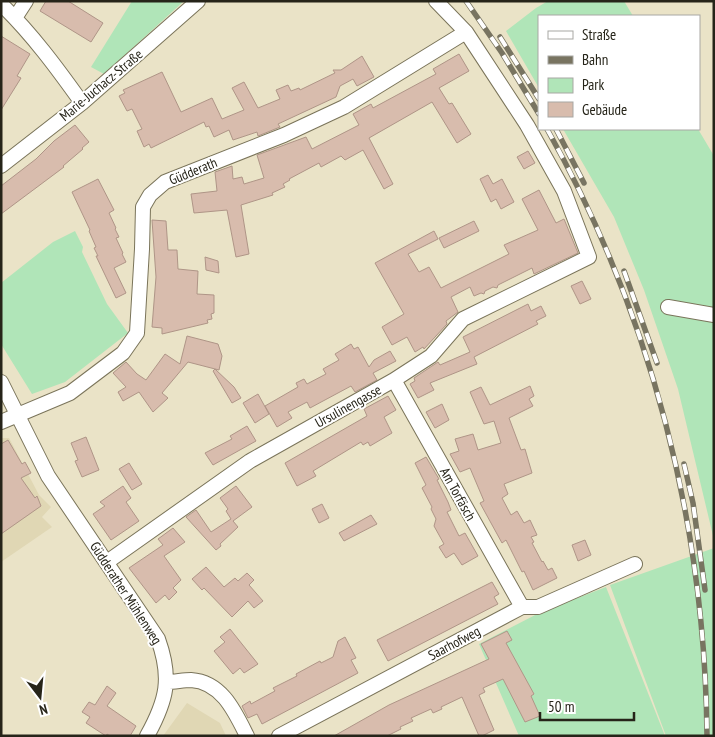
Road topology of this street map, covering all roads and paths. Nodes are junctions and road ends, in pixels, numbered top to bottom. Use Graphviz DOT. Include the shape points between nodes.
graph roads {
  1 [pos="26,1"];
  2 [pos="198,1"];
  3 [pos="436,1"];
  4 [pos="1,4"];
  5 [pos="15,18"];
  6 [pos="466,32"];
  7 [pos="82,103"];
  8 [pos="1,166"];
  9 [pos="668,307"];
  10 [pos="714,314"];
  11 [pos="394,380"];
  12 [pos="1,382"];
  13 [pos="19,415"];
  14 [pos="1,422"];
  15 [pos="107,562"];
  16 [pos="635,564"];
  17 [pos="522,607"];
  18 [pos="167,682"];
  19 [pos="147,736"];
  20 [pos="247,736"];
  21 [pos="279,736"];
  1 -- 5 [label="street"];
  2 -- 7 [label="street, Marie-Juchacz-Straße"];
  3 -- 6 [label="street"];
  4 -- 5 [label="street"];
  5 -- 7 [label="street" via="51,59"];
  6 -- 11 [label="street, Ursulinengasse" via="527,125 564,191 589,257 463,319 431,356"];
  6 -- 13 [label="street, Güdderath" via="344,107 165,182 142,207 137,333 122,353 70,393"];
  7 -- 8 [label="street, Marie-Juchacz-Straße"];
  9 -- 10 [label="street"];
  11 -- 15 [label="street, Ursulinengasse" via="250,461"];
  11 -- 17 [label="street, Am Torfäsch"];
  12 -- 13 [label="street, Güdderather Mühlenweg"];
  13 -- 14 [label="street, Güdderath"];
  13 -- 15 [label="street, Güdderather Mühlenweg" via="48,476"];
  15 -- 18 [label="street, Güdderather Mühlenweg" via="158,639 165,657"];
  16 -- 17 [label="street, Saarhofweg" via="538,607"];
  17 -- 21 [label="street, Saarhofweg"];
  18 -- 19 [label="street, Güdderather Mühlenweg" via="159,714"];
  18 -- 20 [label="street" via="192,680 212,686 229,703"];
}
